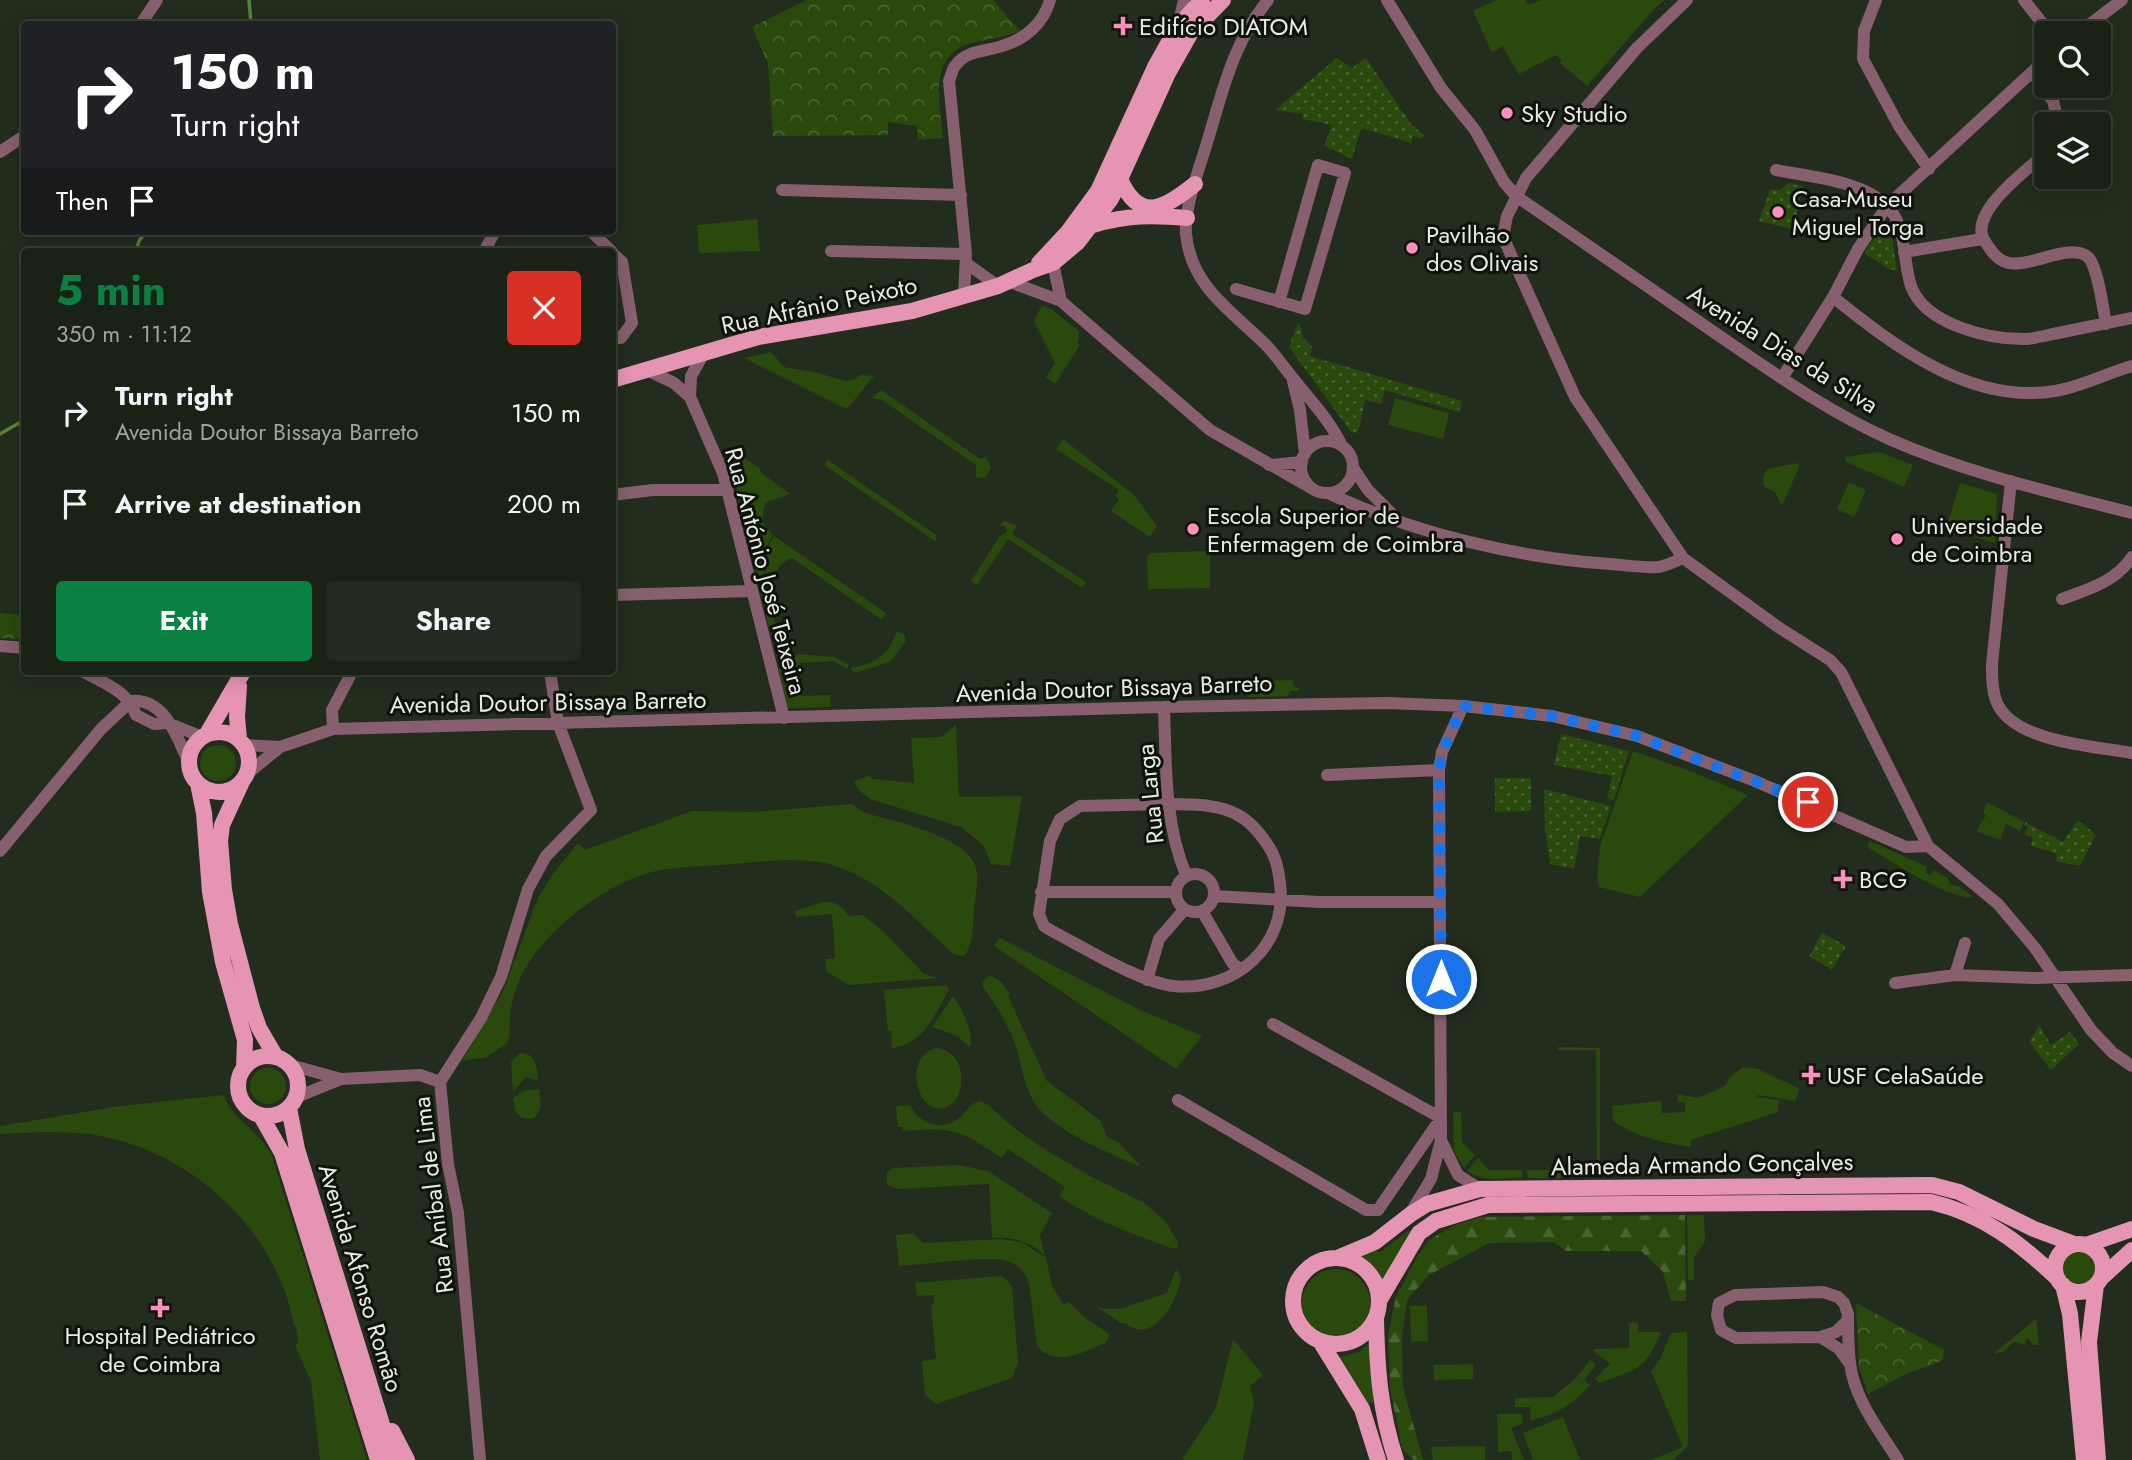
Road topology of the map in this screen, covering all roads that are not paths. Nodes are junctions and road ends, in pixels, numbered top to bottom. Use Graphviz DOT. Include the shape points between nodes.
graph roads {
  1 [pos="157,0"];
  2 [pos="1050,0"];
  3 [pos="1184,0"];
  4 [pos="1202,0"];
  5 [pos="1223,0"];
  6 [pos="1268,0"];
  7 [pos="1387,0"];
  8 [pos="1687,0"];
  9 [pos="1876,0"];
  10 [pos="2024,0"];
  11 [pos="2122,0"];
  12 [pos="143,21"];
  13 [pos="2041,21"];
  14 [pos="2094,21"];
  15 [pos="1178,26"];
  16 [pos="2032,72"];
  17 [pos="2056,112"];
  18 [pos="21,138"];
  19 [pos="0,152"];
  20 [pos="2034,164"];
  21 [pos="1929,169"];
  22 [pos="1776,170"];
  23 [pos="1120,179"];
  24 [pos="1195,184"];
  25 [pos="782,190"];
  26 [pos="961,195"];
  27 [pos="1516,196"];
  28 [pos="1888,206"];
  29 [pos="1187,218"];
  30 [pos="1093,225"];
  31 [pos="595,235"];
  32 [pos="1982,239"];
  33 [pos="608,248"];
  34 [pos="831,251"];
  35 [pos="1904,252"];
  36 [pos="616,256"];
  37 [pos="966,258"];
  38 [pos="1053,263"];
  39 [pos="1032,270"];
  40 [pos="1004,284"];
  41 [pos="1236,289"];
  42 [pos="964,297"];
  43 [pos="1833,297"];
  44 [pos="1061,301"];
  45 [pos="1279,302"];
  46 [pos="2132,318"];
  47 [pos="2106,324"];
  48 [pos="616,338"];
  49 [pos="704,353"];
  50 [pos="2132,366"];
  51 [pos="646,370"];
  52 [pos="1292,378"];
  53 [pos="1782,378"];
  54 [pos="616,379"];
  55 [pos="690,397"];
  56 [pos="1342,446"];
  57 [pos="1303,458"];
  58 [pos="1268,465"];
  59 [pos="1354,469"];
  60 [pos="2011,481"];
  61 [pos="1313,489"];
  62 [pos="727,490"];
  63 [pos="616,494"];
  64 [pos="1330,494"];
  65 [pos="2132,513"];
  66 [pos="1398,519"];
  67 [pos="2132,557"];
  68 [pos="1683,558"];
  69 [pos="751,591"];
  70 [pos="616,595"];
  71 [pos="2062,599"];
  72 [pos="0,646"];
  73 [pos="21,648"];
  74 [pos="89,675"];
  75 [pos="350,675"];
  76 [pos="550,675"];
  77 [pos="241,676"];
  78 [pos="131,701"];
  79 [pos="1463,706"];
  80 [pos="1164,707"];
  81 [pos="784,718"];
  82 [pos="168,723"];
  83 [pos="558,723"];
  84 [pos="333,729"];
  85 [pos="204,736"];
  86 [pos="241,742"];
  87 [pos="280,747"];
  88 [pos="2132,754"];
  89 [pos="189,763"];
  90 [pos="1439,771"];
  91 [pos="1327,775"];
  92 [pos="244,779"];
  93 [pos="198,784"];
  94 [pos="1168,804"];
  95 [pos="1928,846"];
  96 [pos="0,850"];
  97 [pos="1186,876"];
  98 [pos="1041,892"];
  99 [pos="1175,892"];
  100 [pos="1214,896"];
  101 [pos="1282,900"];
  102 [pos="1440,902"];
  103 [pos="1184,910"];
  104 [pos="1202,911"];
  105 [pos="1965,943"];
  106 [pos="1241,969"];
  107 [pos="1955,975"];
  108 [pos="2132,975"];
  109 [pos="2055,977"];
  110 [pos="1147,979"];
  111 [pos="1895,982"];
  112 [pos="1273,1024"];
  113 [pos="283,1061"];
  114 [pos="2132,1066"];
  115 [pos="244,1068"];
  116 [pos="341,1079"];
  117 [pos="440,1082"];
  118 [pos="1178,1100"];
  119 [pos="293,1103"];
  120 [pos="261,1116"];
  121 [pos="1441,1118"];
  122 [pos="1441,1140"];
  123 [pos="1480,1189"];
  124 [pos="1411,1214"];
  125 [pos="2132,1229"];
  126 [pos="2080,1245"];
  127 [pos="2132,1250"];
  128 [pos="1337,1258"];
  129 [pos="2060,1282"];
  130 [pos="2098,1282"];
  131 [pos="1378,1309"];
  132 [pos="1847,1314"];
  133 [pos="1820,1337"];
  134 [pos="1320,1341"];
  135 [pos="1850,1365"];
  136 [pos="375,1398"];
  137 [pos="379,1460"];
  138 [pos="393,1460"];
  139 [pos="407,1460"];
  140 [pos="480,1460"];
  141 [pos="1378,1460"];
  142 [pos="1396,1460"];
  143 [pos="1898,1460"];
  144 [pos="2084,1460"];
  145 [pos="2098,1460"];
  1 -- 12 [label="street"];
  2 -- 26 [label="street" via="1045,15 1029,32 1006,45 971,53 955,66 949,81"];
  3 -- 15 [label="street"];
  4 -- 15 [label="main road, Rua Afrânio Peixoto"];
  5 -- 23 [label="main road, Rua Afrânio Peixoto" via="1190,34"];
  6 -- 24 [label="street" via="1246,29 1231,61"];
  7 -- 27 [label="street"];
  8 -- 27 [label="street" via="1637,48 1526,178"];
  9 -- 21 [label="street" via="1864,31 1863,59 1899,126"];
  10 -- 13 [label="street"];
  11 -- 14 [label="street"];
  15 -- 39 [label="main road, Rua Afrânio Peixoto" via="1098,191"];
  16 -- 17 [label="street"];
  16 -- 21 [label="street"];
  18 -- 19 [label="street"];
  20 -- 32 [label="street" via="1988,206"];
  21 -- 28 [label="street"];
  22 -- 28 [label="street" via="1862,188"];
  23 -- 24 [label="main road" via="1125,192 1148,208 1174,200"];
  23 -- 30 [label="main road, Rua Afrânio Peixoto"];
  24 -- 29 [label="street"];
  25 -- 26 [label="street"];
  26 -- 37 [label="street"];
  27 -- 53 [label="street, Avenida Dias da Silva"];
  27 -- 68 [label="street" via="1503,237 1575,397"];
  28 -- 35 [label="street" via="1901,228"];
  28 -- 43 [label="street"];
  29 -- 30 [label="main road" via="1143,215"];
  29 -- 52 [label="street" via="1191,256 1211,295 1266,345"];
  30 -- 38 [label="main road, Rua Afrânio Peixoto"];
  31 -- 33 [label="street"];
  32 -- 35 [label="street"];
  32 -- 47 [label="street" via="2010,264 2074,252 2087,257 2094,268"];
  34 -- 37 [label="street"];
  35 -- 47 [label="street" via="1912,289 1922,302 1942,320 1983,335 2027,339"];
  36 -- 48 [label="street" via="622,262 632,324"];
  37 -- 40 [label="street"];
  37 -- 42 [label="street"];
  38 -- 39 [label="main road, Rua Afrânio Peixoto"];
  38 -- 44 [label="street"];
  39 -- 40 [label="main road, Rua Afrânio Peixoto"];
  40 -- 42 [label="main road, Rua Afrânio Peixoto"];
  40 -- 44 [label="street"];
  41 -- 45 [label="street"];
  42 -- 49 [label="main road, Rua Afrânio Peixoto" via="912,311 758,337"];
  43 -- 50 [label="street" via="1927,365 1975,384 2021,393 2056,391"];
  43 -- 53 [label="street"];
  44 -- 58 [label="street" via="1210,430"];
  45 -- 45 [label="street" via="1306,309 1345,173 1318,165"];
  46 -- 47 [label="street"];
  49 -- 51 [label="main road, Rua Afrânio Peixoto"];
  49 -- 55 [label="street" via="691,376"];
  51 -- 54 [label="main road, Rua Afrânio Peixoto"];
  51 -- 55 [label="street" via="674,383"];
  52 -- 56 [label="street" via="1331,424"];
  52 -- 57 [label="street" via="1300,410"];
  53 -- 60 [label="street, Avenida Dias da Silva" via="1888,439"];
  55 -- 62 [label="street, Rua António José Teixeira"];
  56 -- 57 [label="street" via="1317,443"];
  56 -- 59 [label="street"];
  57 -- 58 [label="street"];
  57 -- 61 [label="street" via="1303,478"];
  58 -- 61 [label="street"];
  59 -- 64 [label="street" via="1344,488"];
  59 -- 66 [label="street"];
  60 -- 65 [label="street, Avenida Dias da Silva"];
  60 -- 88 [label="street" via="1992,664 1997,704 2014,723 2036,735"];
  61 -- 64 [label="street"];
  62 -- 63 [label="street" via="653,489"];
  62 -- 69 [label="street, Rua António José Teixeira"];
  64 -- 66 [label="street"];
  66 -- 68 [label="street" via="1462,540 1578,562 1660,566"];
  67 -- 71 [label="street" via="2124,569 2101,585"];
  68 -- 95 [label="street" via="1830,660 1841,673"];
  69 -- 70 [label="street"];
  69 -- 81 [label="street, Rua António José Teixeira"];
  72 -- 73 [label="street"];
  74 -- 78 [label="street"];
  75 -- 84 [label="street" via="332,710"];
  76 -- 83 [label="street"];
  77 -- 85 [label="main road"];
  77 -- 86 [label="main road" via="237,717"];
  78 -- 82 [label="street" via="136,715 154,724"];
  78 -- 96 [label="street" via="101,729"];
  79 -- 80 [label="street, Avenida Doutor Bissaya Barreto" via="1387,702"];
  79 -- 90 [label="street" via="1442,752"];
  79 -- 95 [label="street, Avenida Doutor Bissaya Barreto" via="1552,716 1637,736 1787,793 1906,847"];
  80 -- 81 [label="street, Avenida Doutor Bissaya Barreto"];
  80 -- 94 [label="street, Rua Larga"];
  81 -- 83 [label="street, Avenida Doutor Bissaya Barreto"];
  82 -- 85 [label="street"];
  82 -- 89 [label="street"];
  83 -- 84 [label="street, Avenida Doutor Bissaya Barreto"];
  83 -- 117 [label="street, Rua Aníbal de Lima" via="591,810 546,856 528,889 501,977"];
  84 -- 87 [label="street, Avenida Doutor Bissaya Barreto"];
  85 -- 86 [label="main road" via="223,732"];
  85 -- 89 [label="main road" via="190,753"];
  86 -- 87 [label="street, Avenida Doutor Bissaya Barreto"];
  86 -- 92 [label="main road" via="249,764"];
  87 -- 92 [label="street, Avenida Doutor Bissaya Barreto"];
  89 -- 93 [label="main road"];
  90 -- 91 [label="street"];
  90 -- 102 [label="street"];
  92 -- 93 [label="main road" via="224,792"];
  92 -- 113 [label="main road" via="222,825 224,890 259,1028"];
  93 -- 115 [label="main road" via="212,904 245,1040"];
  94 -- 97 [label="street, Rua Larga"];
  94 -- 98 [label="street" via="1080,806 1068,813 1050,841"];
  94 -- 101 [label="street" via="1222,808 1238,815 1273,852"];
  95 -- 109 [label="street" via="1998,904"];
  97 -- 99 [label="street"];
  97 -- 100 [label="street" via="1209,880"];
  98 -- 99 [label="street"];
  98 -- 110 [label="street" via="1039,914 1044,926"];
  99 -- 103 [label="street"];
  100 -- 101 [label="street"];
  100 -- 104 [label="street"];
  101 -- 102 [label="street"];
  101 -- 106 [label="street" via="1275,930 1264,949"];
  102 -- 121 [label="street"];
  103 -- 104 [label="street"];
  103 -- 110 [label="street" via="1159,939"];
  104 -- 106 [label="street" via="1233,964"];
  105 -- 107 [label="street"];
  106 -- 110 [label="street" via="1200,986 1172,986"];
  107 -- 109 [label="street"];
  107 -- 111 [label="street"];
  108 -- 109 [label="street"];
  109 -- 114 [label="street" via="2091,1030 2113,1054"];
  112 -- 121 [label="street"];
  113 -- 115 [label="main road" via="258,1058"];
  113 -- 116 [label="street"];
  113 -- 119 [label="main road" via="298,1078"];
  115 -- 120 [label="main road" via="240,1096"];
  116 -- 117 [label="street" via="419,1075"];
  116 -- 119 [label="street"];
  117 -- 140 [label="street, Rua Aníbal de Lima" via="458,1213"];
  118 -- 121 [label="street" via="1366,1210 1378,1210"];
  119 -- 120 [label="main road" via="276,1116"];
  119 -- 136 [label="main road, Avenida Afonso Romão" via="297,1149"];
  120 -- 137 [label="main road, Avenida Afonso Romão" via="282,1153"];
  121 -- 122 [label="street"];
  122 -- 123 [label="street" via="1458,1175"];
  122 -- 124 [label="street" via="1431,1179"];
  123 -- 124 [label="main road, Alameda Armando Gonçalves" via="1444,1198"];
  123 -- 126 [label="main road, Alameda Armando Gonçalves" via="1932,1185 1959,1192 2034,1229"];
  124 -- 128 [label="main road, Alameda Armando Gonçalves" via="1375,1242"];
  125 -- 126 [label="main road"];
  126 -- 129 [label="main road" via="2061,1251 2057,1258 2055,1272"];
  126 -- 130 [label="main road" via="2101,1258"];
  127 -- 130 [label="main road"];
  128 -- 131 [label="main road" via="1362,1267 1371,1276"];
  128 -- 134 [label="main road" via="1308,1269 1294,1293 1298,1320"];
  129 -- 130 [label="main road" via="2076,1292"];
  129 -- 131 [label="main road, Alameda Armando Gonçalves" via="1999,1229 1955,1207 1931,1202 1488,1205 1436,1222 1419,1233"];
  129 -- 144 [label="main road" via="2070,1314"];
  130 -- 145 [label="main road" via="2089,1342"];
  131 -- 134 [label="main road" via="1370,1329 1359,1338 1334,1344"];
  131 -- 142 [label="main road" via="1377,1376 1384,1424"];
  132 -- 133 [label="street" via="1847,1321 1836,1332"];
  132 -- 133 [label="street" via="1838,1297 1823,1292 1735,1295 1719,1303 1721,1330 1736,1338"];
  132 -- 135 [label="street"];
  133 -- 135 [label="street" via="1838,1348"];
  134 -- 141 [label="main road" via="1362,1409"];
  135 -- 143 [label="street" via="1865,1408"];
  136 -- 138 [label="main road, Avenida Afonso Romão"];
  136 -- 139 [label="main road"];
}
